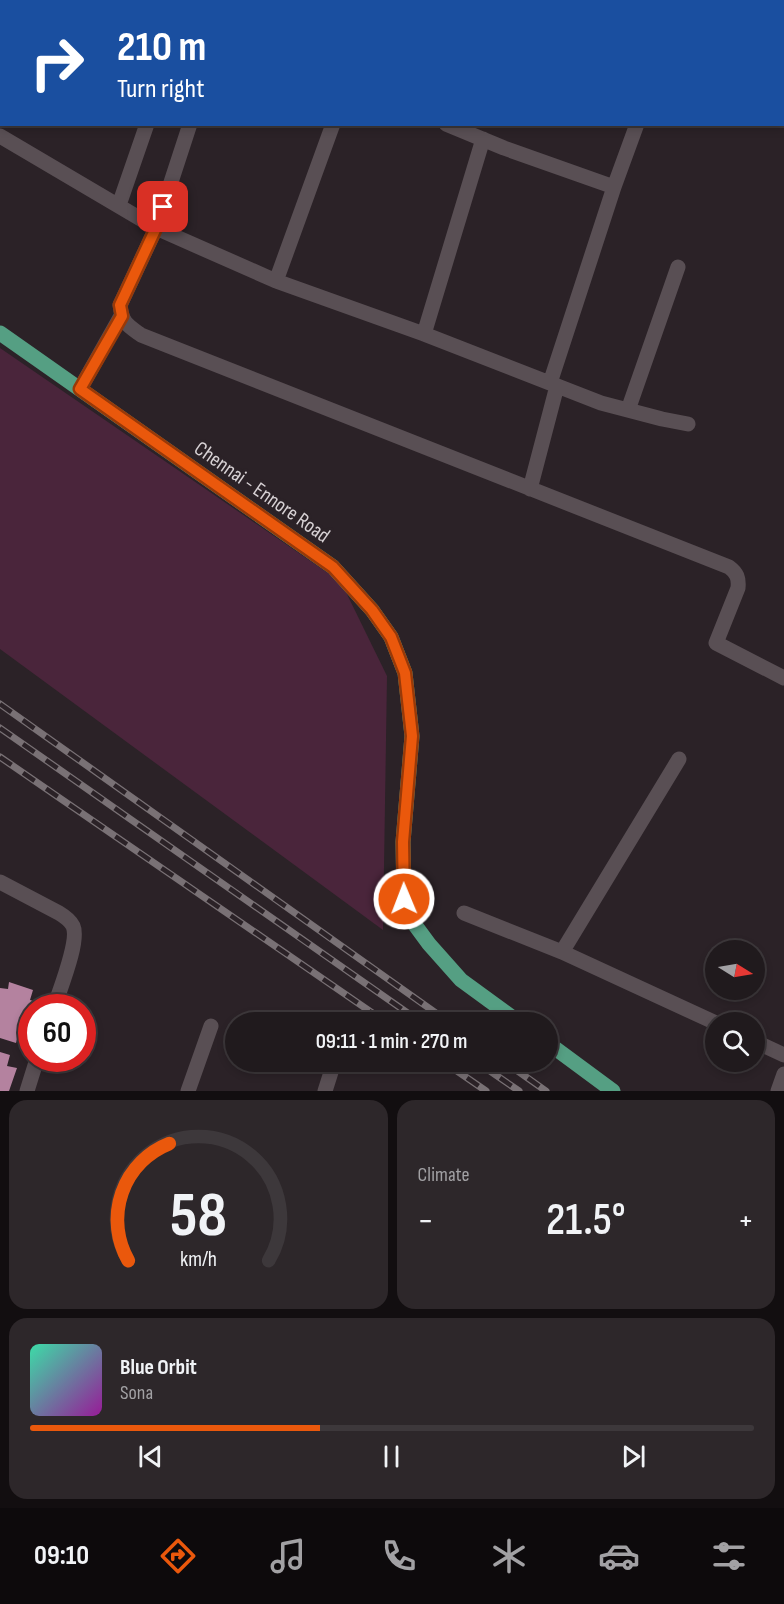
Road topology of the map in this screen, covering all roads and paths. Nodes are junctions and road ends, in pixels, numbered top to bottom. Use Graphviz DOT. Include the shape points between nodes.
graph roads {
  1 [pos="146,126"];
  2 [pos="189,126"];
  3 [pos="332,126"];
  4 [pos="451,126"];
  5 [pos="636,126"];
  6 [pos="4,132"];
  7 [pos="483,139"];
  8 [pos="614,187"];
  9 [pos="119,206"];
  10 [pos="156,228"];
  11 [pos="678,267"];
  12 [pos="276,281"];
  13 [pos="122,316"];
  14 [pos="0,333"];
  15 [pos="424,334"];
  16 [pos="554,385"];
  17 [pos="80,389"];
  18 [pos="628,410"];
  19 [pos="688,424"];
  20 [pos="530,489"];
  21 [pos="784,678"];
  22 [pos="679,759"];
  23 [pos="0,882"];
  24 [pos="464,913"];
  25 [pos="562,952"];
  26 [pos="58,994"];
  27 [pos="505,1012"];
  28 [pos="705,1018"];
  29 [pos="211,1026"];
  30 [pos="765,1046"];
  31 [pos="558,1050"];
  32 [pos="784,1055"];
  33 [pos="33,1072"];
  34 [pos="331,1072"];
  35 [pos="784,1074"];
  36 [pos="27,1091"];
  37 [pos="188,1091"];
  38 [pos="325,1091"];
  39 [pos="613,1091"];
  40 [pos="778,1091"];
  1 -- 9 [label="street"];
  2 -- 10 [label="street"];
  3 -- 12 [label="street"];
  4 -- 7 [label="street"];
  5 -- 8 [label="street"];
  6 -- 9 [label="street"];
  7 -- 8 [label="street"];
  7 -- 15 [label="street"];
  8 -- 16 [label="street"];
  9 -- 10 [label="street"];
  10 -- 12 [label="street"];
  10 -- 13 [label="street" via="120,305"];
  11 -- 18 [label="street"];
  12 -- 15 [label="street"];
  13 -- 17 [label="street"];
  13 -- 20 [label="street" via="141,335"];
  14 -- 17 [label="main road, Chennai - Ennore Road"];
  15 -- 16 [label="street"];
  16 -- 18 [label="street"];
  16 -- 20 [label="street"];
  17 -- 27 [label="main road, Chennai - Ennore Road" via="333,567 391,637 405,673 412,736 403,842 404,899 415,925 461,980"];
  18 -- 19 [label="street"];
  20 -- 21 [label="street" via="736,572 738,588 716,643"];
  22 -- 25 [label="street"];
  23 -- 26 [label="street" via="59,913 73,925 73,948"];
  24 -- 25 [label="street"];
  25 -- 28 [label="street"];
  29 -- 37 [label="street"];
  30 -- 32 [label="street"];
  31 -- 39 [label="main road"];
  33 -- 36 [label="street"];
  34 -- 38 [label="street"];
  35 -- 40 [label="street"];
}
